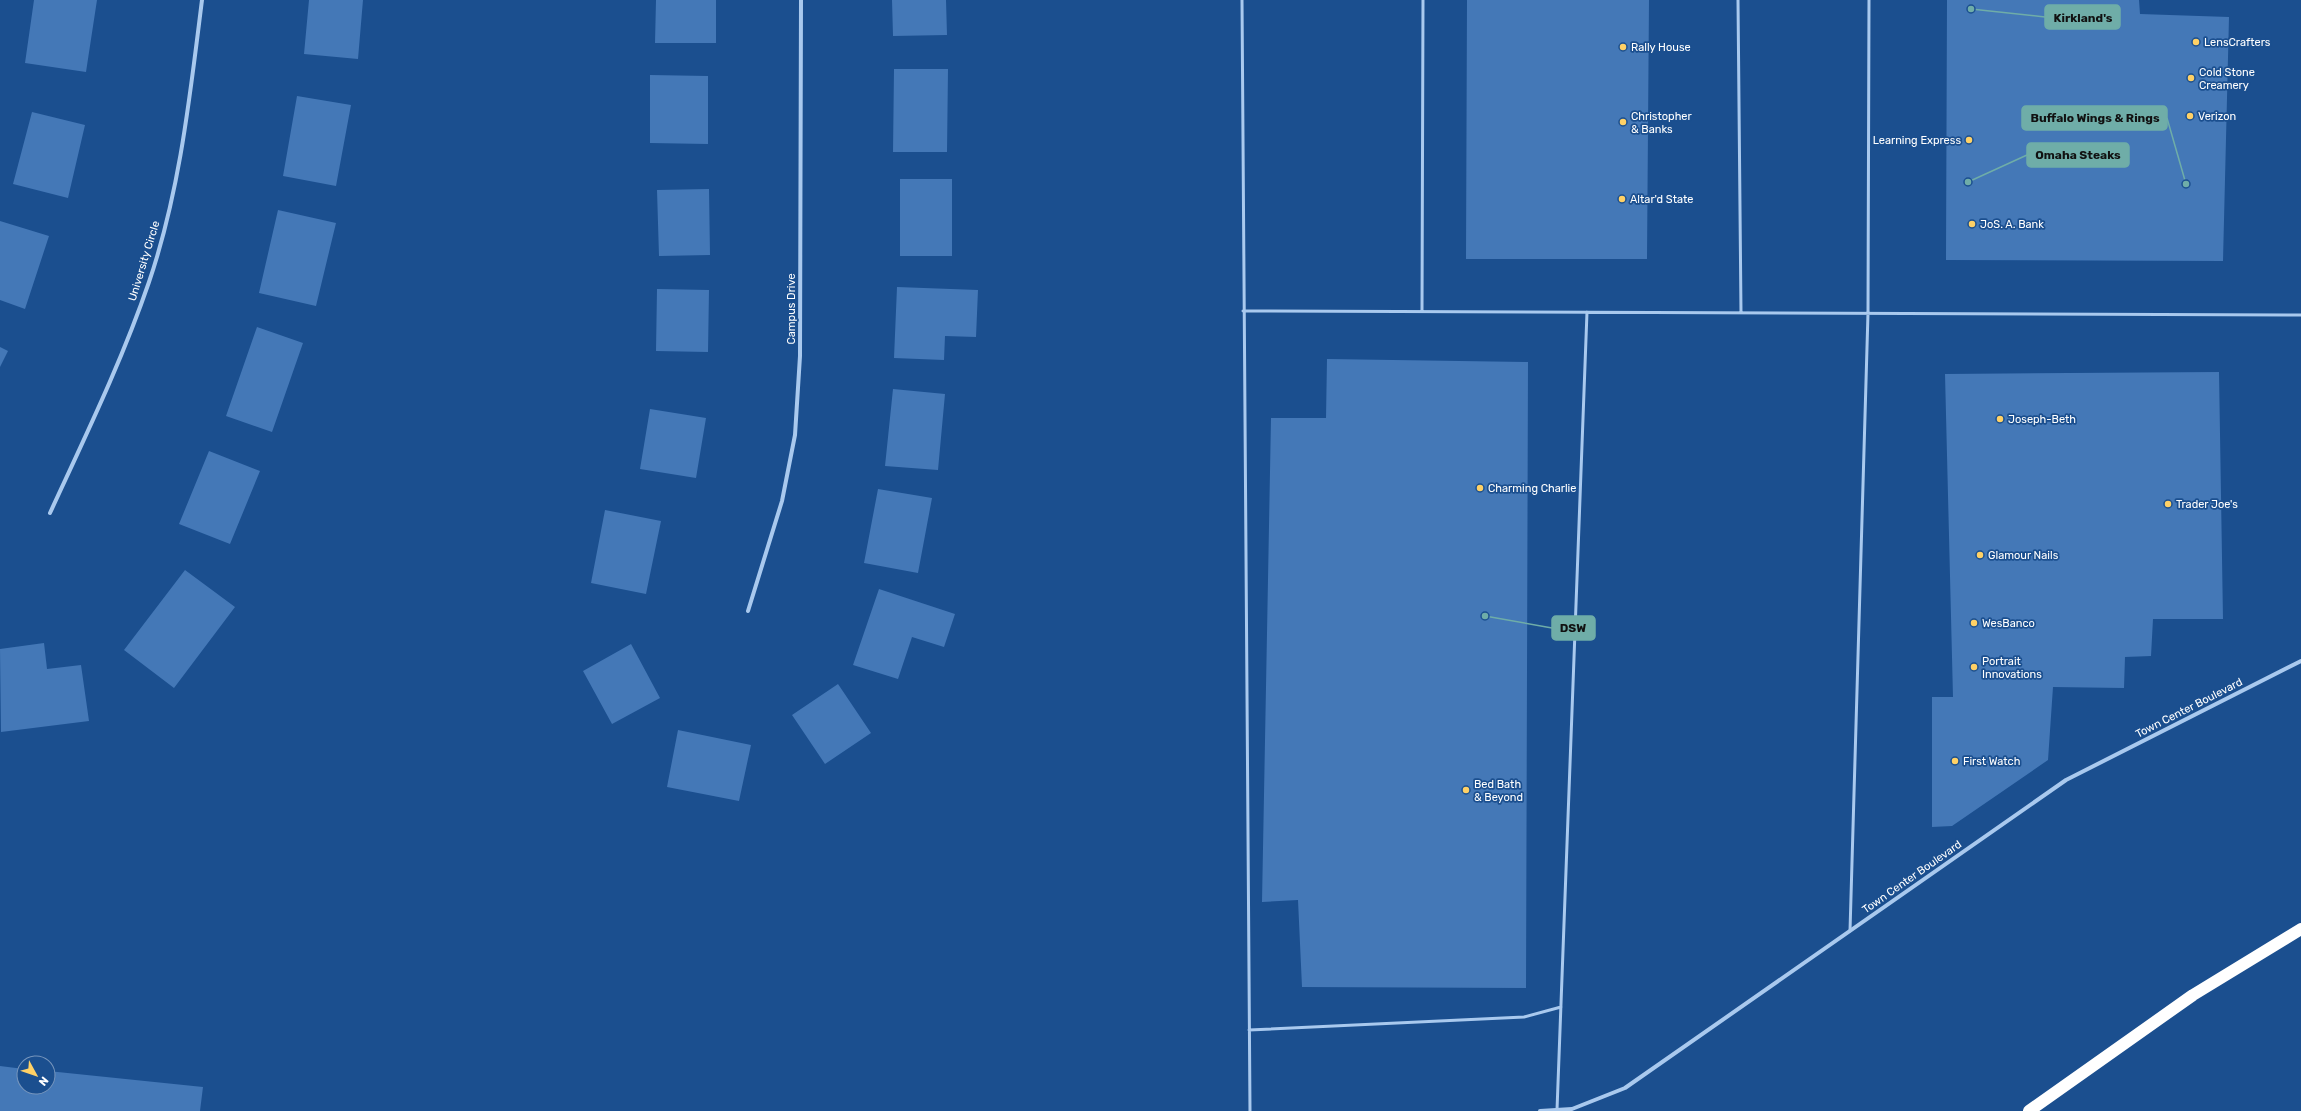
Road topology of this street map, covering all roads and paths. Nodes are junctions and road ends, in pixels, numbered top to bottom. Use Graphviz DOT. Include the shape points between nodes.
graph roads {
  1 [pos="202,0"];
  2 [pos="801,0"];
  3 [pos="1242,0"];
  4 [pos="1423,0"];
  5 [pos="1738,0"];
  6 [pos="1869,0"];
  7 [pos="1243,311"];
  8 [pos="1422,312"];
  9 [pos="1587,312"];
  10 [pos="1741,313"];
  11 [pos="1868,313"];
  12 [pos="2301,314"];
  13 [pos="50,513"];
  14 [pos="748,611"];
  15 [pos="2301,661"];
  16 [pos="2301,929"];
  17 [pos="1850,931"];
  18 [pos="1561,1007"];
  19 [pos="1249,1030"];
  20 [pos="1557,1110"];
  21 [pos="1250,1111"];
  22 [pos="1540,1111"];
  23 [pos="2029,1111"];
  1 -- 13 [label="street, University Circle" via="184,138 168,213 149,282 113,374"];
  2 -- 14 [label="street, Campus Drive" via="800,356 795,435 782,501"];
  3 -- 7 [label="lane"];
  4 -- 8 [label="lane"];
  5 -- 10 [label="lane"];
  6 -- 11 [label="lane"];
  7 -- 8 [label="lane"];
  7 -- 19 [label="lane"];
  8 -- 9 [label="lane"];
  9 -- 10 [label="lane"];
  9 -- 18 [label="lane"];
  10 -- 11 [label="lane"];
  11 -- 12 [label="lane"];
  11 -- 17 [label="lane"];
  15 -- 17 [label="street, Town Center Boulevard" via="2066,780"];
  16 -- 23 [label="highway" via="2193,995"];
  17 -- 20 [label="street, Town Center Boulevard" via="1625,1088 1572,1109"];
  18 -- 19 [label="lane" via="1524,1017"];
  18 -- 20 [label="lane"];
  19 -- 21 [label="lane"];
  20 -- 22 [label="street, Town Center Boulevard"];
}
